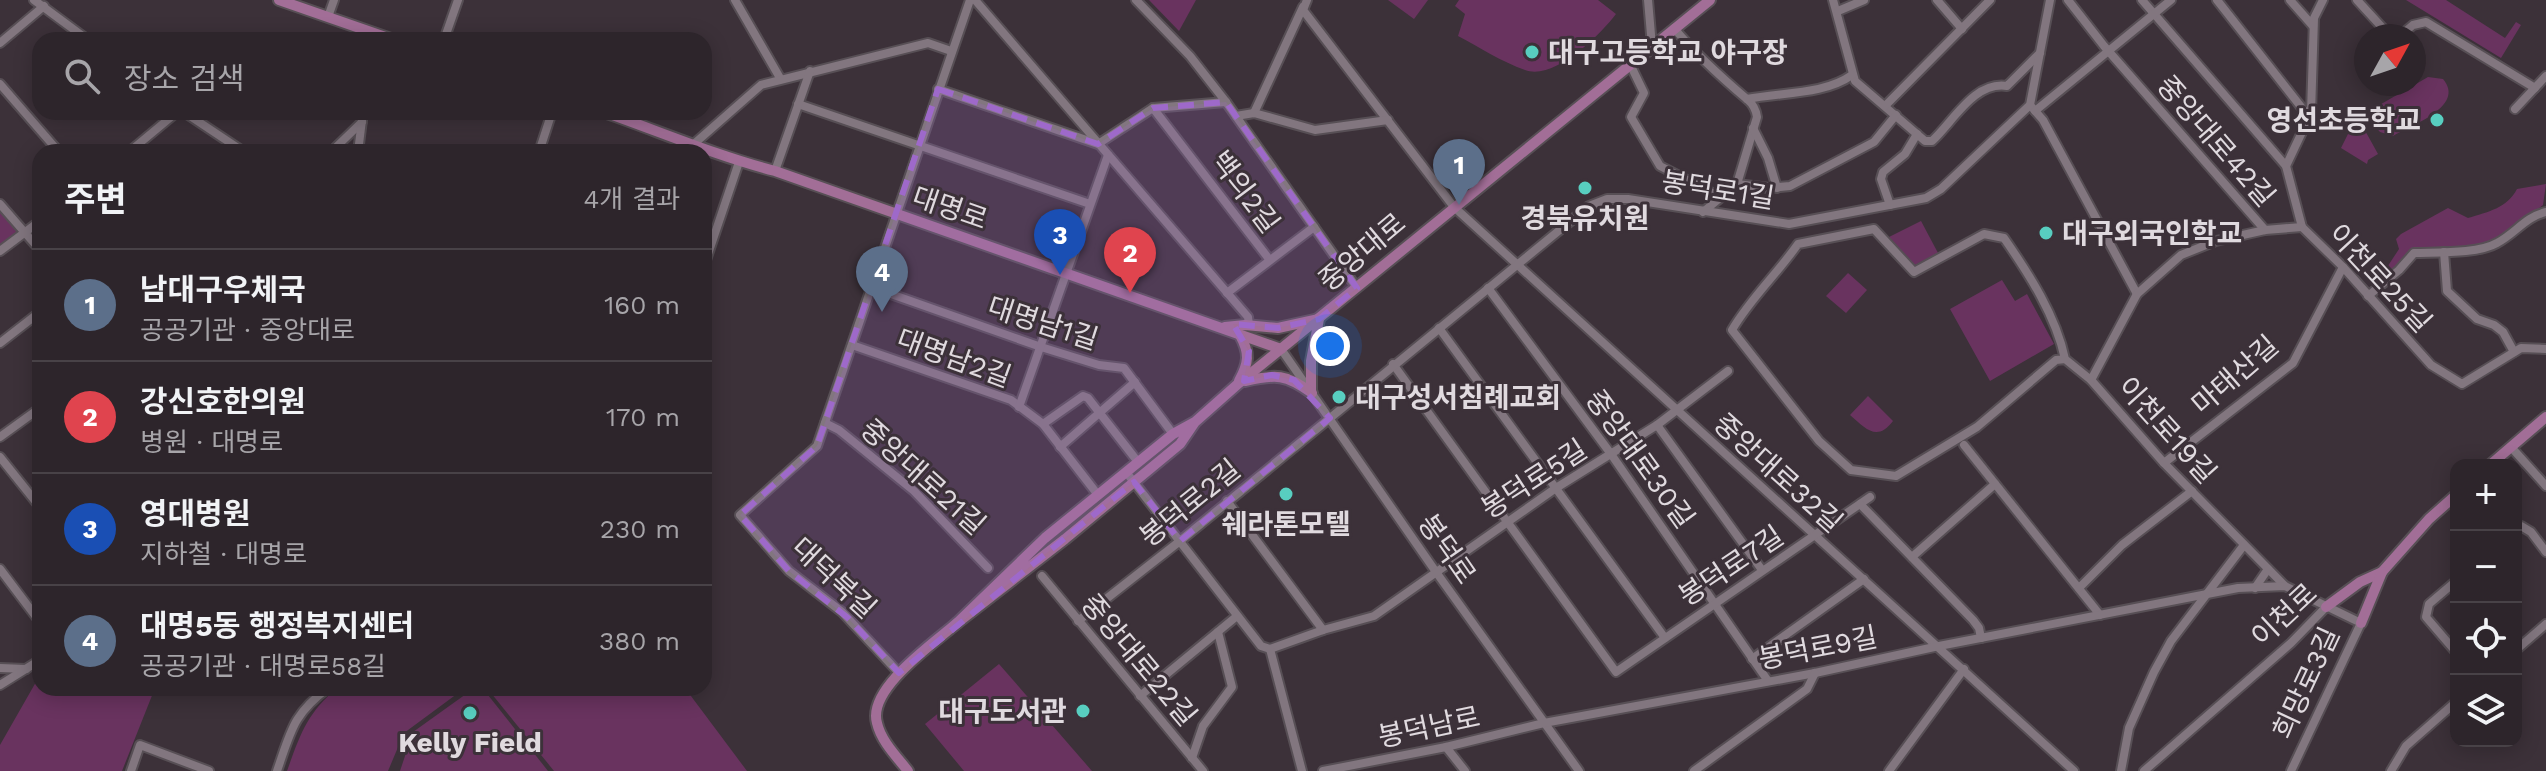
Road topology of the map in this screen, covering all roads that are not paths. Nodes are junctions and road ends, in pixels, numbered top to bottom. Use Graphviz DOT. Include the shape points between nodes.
graph roads {
  1 [pos="34,0"];
  2 [pos="279,0"];
  3 [pos="334,0"];
  4 [pos="458,0"];
  5 [pos="736,0"];
  6 [pos="972,0"];
  7 [pos="1136,0"];
  8 [pos="1648,0"];
  9 [pos="1710,0"];
  10 [pos="1833,0"];
  11 [pos="1864,0"];
  12 [pos="1937,0"];
  13 [pos="1990,0"];
  14 [pos="2050,0"];
  15 [pos="2068,0"];
  16 [pos="2142,0"];
  17 [pos="2171,0"];
  18 [pos="2217,0"];
  19 [pos="2290,0"];
  20 [pos="2323,0"];
  21 [pos="2357,0"];
  22 [pos="1305,4"];
  23 [pos="44,6"];
  24 [pos="1838,11"];
  25 [pos="2154,15"];
  26 [pos="328,17"];
  27 [pos="2379,24"];
  28 [pos="2417,24"];
  29 [pos="2313,26"];
  30 [pos="1674,28"];
  31 [pos="1962,29"];
  32 [pos="78,32"];
  33 [pos="360,32"];
  34 [pos="447,32"];
  35 [pos="0,43"];
  36 [pos="1652,46"];
  37 [pos="951,51"];
  38 [pos="2109,52"];
  39 [pos="2040,53"];
  40 [pos="1630,64"];
  41 [pos="810,71"];
  42 [pos="1852,75"];
  43 [pos="2546,76"];
  44 [pos="780,78"];
  45 [pos="0,84"];
  46 [pos="2535,88"];
  47 [pos="938,89"];
  48 [pos="1747,99"];
  49 [pos="1226,102"];
  50 [pos="798,104"];
  51 [pos="1885,106"];
  52 [pos="1153,108"];
  53 [pos="2033,108"];
  54 [pos="2515,109"];
  55 [pos="1254,113"];
  56 [pos="1896,115"];
  57 [pos="1236,116"];
  58 [pos="2309,117"];
  59 [pos="167,120"];
  60 [pos="196,120"];
  61 [pos="549,120"];
  62 [pos="627,120"];
  63 [pos="1388,120"];
  64 [pos="362,122"];
  65 [pos="1753,128"];
  66 [pos="1917,134"];
  67 [pos="695,143"];
  68 [pos="52,144"];
  69 [pos="139,144"];
  70 [pos="232,144"];
  71 [pos="339,144"];
  72 [pos="359,144"];
  73 [pos="542,144"];
  74 [pos="920,144"];
  75 [pos="1098,144"];
  76 [pos="712,150"];
  77 [pos="1108,155"];
  78 [pos="739,162"];
  79 [pos="2286,166"];
  80 [pos="775,171"];
  81 [pos="1737,184"];
  82 [pos="1777,188"];
  83 [pos="1720,197"];
  84 [pos="0,204"];
  85 [pos="1090,204"];
  86 [pos="1890,205"];
  87 [pos="1454,207"];
  88 [pos="1703,212"];
  89 [pos="2546,212"];
  90 [pos="896,214"];
  91 [pos="32,226"];
  92 [pos="1314,227"];
  93 [pos="2302,227"];
  94 [pos="2265,230"];
  95 [pos="24,232"];
  96 [pos="32,241"];
  97 [pos="712,242"];
  98 [pos="0,251"];
  99 [pos="2444,252"];
  100 [pos="1269,259"];
  101 [pos="1518,265"];
  102 [pos="2343,267"];
  103 [pos="1067,274"];
  104 [pos="871,287"];
  105 [pos="1357,288"];
  106 [pos="1488,288"];
  107 [pos="1227,293"];
  108 [pos="2137,294"];
  109 [pos="2368,296"];
  110 [pos="32,318"];
  111 [pos="1319,319"];
  112 [pos="1249,325"];
  113 [pos="1219,328"];
  114 [pos="1439,328"];
  115 [pos="1240,335"];
  116 [pos="0,343"];
  117 [pos="852,345"];
  118 [pos="1041,347"];
  119 [pos="1281,349"];
  120 [pos="2546,349"];
  121 [pos="2514,352"];
  122 [pos="2065,359"];
  123 [pos="1393,364"];
  124 [pos="1728,371"];
  125 [pos="2091,380"];
  126 [pos="1135,382"];
  127 [pos="1238,383"];
  128 [pos="1311,392"];
  129 [pos="1019,407"];
  130 [pos="1677,411"];
  131 [pos="32,414"];
  132 [pos="1099,414"];
  133 [pos="2546,417"];
  134 [pos="1330,418"];
  135 [pos="1195,422"];
  136 [pos="825,423"];
  137 [pos="1043,424"];
  138 [pos="1657,425"];
  139 [pos="1173,434"];
  140 [pos="0,437"];
  141 [pos="1964,445"];
  142 [pos="1060,447"];
  143 [pos="2511,447"];
  144 [pos="1611,454"];
  145 [pos="0,457"];
  146 [pos="2497,459"];
  147 [pos="1138,462"];
  148 [pos="2164,463"];
  149 [pos="1126,472"];
  150 [pos="1134,482"];
  151 [pos="1995,484"];
  152 [pos="2546,486"];
  153 [pos="1556,488"];
  154 [pos="2192,491"];
  155 [pos="1098,495"];
  156 [pos="32,497"];
  157 [pos="1870,497"];
  158 [pos="2450,500"];
  159 [pos="1227,501"];
  160 [pos="1860,504"];
  161 [pos="1508,521"];
  162 [pos="2522,527"];
  163 [pos="1815,536"];
  164 [pos="1180,541"];
  165 [pos="2244,545"];
  166 [pos="2546,552"];
  167 [pos="1912,557"];
  168 [pos="988,568"];
  169 [pos="0,569"];
  170 [pos="2268,569"];
  171 [pos="1762,570"];
  172 [pos="1436,572"];
  173 [pos="2382,572"];
  174 [pos="1042,576"];
  175 [pos="1864,579"];
  176 [pos="2285,586"];
  177 [pos="2450,586"];
  178 [pos="2079,588"];
  179 [pos="2255,588"];
  180 [pos="2207,593"];
  181 [pos="1715,602"];
  182 [pos="2326,607"];
  183 [pos="32,611"];
  184 [pos="2100,615"];
  185 [pos="1237,616"];
  186 [pos="1078,621"];
  187 [pos="957,623"];
  188 [pos="2361,623"];
  189 [pos="2546,624"];
  190 [pos="1323,630"];
  191 [pos="1218,632"];
  192 [pos="1665,638"];
  193 [pos="1981,638"];
  194 [pos="2450,645"];
  195 [pos="2522,645"];
  196 [pos="1939,646"];
  197 [pos="1270,649"];
  198 [pos="1752,659"];
  199 [pos="32,665"];
  200 [pos="0,668"];
  201 [pos="26,669"];
  202 [pos="1964,669"];
  203 [pos="899,673"];
  204 [pos="1815,673"];
  205 [pos="1768,681"];
  206 [pos="0,685"];
  207 [pos="317,696"];
  208 [pos="1140,696"];
  209 [pos="2450,707"];
  210 [pos="1544,723"];
  211 [pos="1446,747"];
  212 [pos="1192,758"];
  213 [pos="1375,762"];
  214 [pos="131,771"];
  215 [pos="209,771"];
  216 [pos="277,771"];
  217 [pos="908,771"];
  218 [pos="1203,771"];
  219 [pos="1302,771"];
  220 [pos="1323,771"];
  221 [pos="1382,771"];
  222 [pos="1465,771"];
  223 [pos="1579,771"];
  224 [pos="1694,771"];
  225 [pos="1889,771"];
  226 [pos="2074,771"];
  227 [pos="2121,771"];
  228 [pos="2144,771"];
  229 [pos="2291,771"];
  230 [pos="2391,771"];
  1 -- 23 [label="street"];
  2 -- 26 [label="main road"];
  3 -- 26 [label="street"];
  4 -- 34 [label="street"];
  5 -- 44 [label="street"];
  6 -- 37 [label="street"];
  6 -- 75 [label="street"];
  7 -- 49 [label="street"];
  8 -- 36 [label="street"];
  9 -- 30 [label="main road, 중앙대로"];
  10 -- 24 [label="street"];
  11 -- 24 [label="street"];
  12 -- 31 [label="street"];
  13 -- 31 [label="street"];
  14 -- 39 [label="street"];
  15 -- 38 [label="street, 중앙대로42길"];
  16 -- 25 [label="street"];
  17 -- 25 [label="street"];
  18 -- 58 [label="street"];
  19 -- 29 [label="street"];
  20 -- 29 [label="street"];
  21 -- 27 [label="street"];
  22 -- 55 [label="street"];
  22 -- 63 [label="street, 중앙대로32길"];
  23 -- 32 [label="street"];
  23 -- 35 [label="street"];
  24 -- 42 [label="street"];
  25 -- 38 [label="street"];
  25 -- 79 [label="street"];
  26 -- 33 [label="main road"];
  28 -- 46 [label="street" via="2426,22"];
  29 -- 58 [label="street"];
  30 -- 36 [label="main road, 중앙대로"];
  30 -- 48 [label="street"];
  31 -- 51 [label="street"];
  36 -- 40 [label="main road, 중앙대로"];
  37 -- 41 [label="street" via="928,43"];
  37 -- 47 [label="street"];
  38 -- 53 [label="street"];
  38 -- 94 [label="street, 중앙대로42길"];
  39 -- 53 [label="street"];
  39 -- 66 [label="street" via="2007,86 1997,84 1977,94 1932,141"];
  40 -- 83 [label="street" via="1644,93 1631,117 1660,166"];
  40 -- 87 [label="main road, 중앙대로"];
  41 -- 44 [label="street"];
  41 -- 50 [label="street"];
  42 -- 48 [label="street" via="1826,87"];
  42 -- 51 [label="street"];
  43 -- 46 [label="street"];
  44 -- 67 [label="street" via="761,85"];
  45 -- 68 [label="street"];
  46 -- 54 [label="street"];
  47 -- 74 [label="street"];
  47 -- 75 [label="street"];
  48 -- 65 [label="street" via="1756,110"];
  49 -- 52 [label="street"];
  49 -- 57 [label="street"];
  50 -- 74 [label="street"];
  50 -- 80 [label="street"];
  51 -- 56 [label="street"];
  52 -- 75 [label="street"];
  52 -- 100 [label="street, 백의2길"];
  53 -- 86 [label="street, 봉덕로1길" via="1941,189 1926,198"];
  53 -- 108 [label="street"];
  55 -- 57 [label="street"];
  55 -- 63 [label="street" via="1315,130"];
  56 -- 66 [label="street"];
  56 -- 82 [label="street" via="1874,142"];
  57 -- 92 [label="street"];
  58 -- 79 [label="street"];
  59 -- 69 [label="street"];
  60 -- 70 [label="street"];
  61 -- 73 [label="street"];
  62 -- 67 [label="main road, 대명로"];
  63 -- 87 [label="street, 중앙대로32길"];
  64 -- 71 [label="street"];
  64 -- 72 [label="street"];
  65 -- 81 [label="street"];
  65 -- 82 [label="street"];
  66 -- 86 [label="street" via="1905,154 1883,172"];
  74 -- 85 [label="street"];
  74 -- 90 [label="street"];
  75 -- 77 [label="street"];
  76 -- 78 [label="main road, 대명로"];
  77 -- 85 [label="street"];
  77 -- 107 [label="street"];
  78 -- 80 [label="main road, 대명로"];
  78 -- 97 [label="street"];
  79 -- 93 [label="street, 이천로25길"];
  80 -- 90 [label="main road, 대명로"];
  81 -- 82 [label="street"];
  81 -- 83 [label="street"];
  83 -- 88 [label="street"];
  84 -- 95 [label="street"];
  85 -- 103 [label="street"];
  86 -- 88 [label="street, 봉덕로1길" via="1789,224"];
  87 -- 101 [label="street, 중앙대로32길"];
  87 -- 105 [label="main road, 중앙대로"];
  88 -- 101 [label="street, 봉덕로1길" via="1607,199 1589,206"];
  89 -- 99 [label="street" via="2533,215 2496,244"];
  90 -- 103 [label="main road, 대명로"];
  90 -- 104 [label="street"];
  91 -- 95 [label="street"];
  92 -- 100 [label="street, 백의2길"];
  92 -- 105 [label="street"];
  93 -- 94 [label="street, 중앙대로42길"];
  93 -- 102 [label="street, 이천로25길"];
  94 -- 108 [label="street, 이천로19길" via="2195,247"];
  95 -- 96 [label="street"];
  95 -- 98 [label="street"];
  99 -- 109 [label="street" via="2414,253"];
  99 -- 121 [label="street" via="2447,291 2477,319 2503,332"];
  100 -- 107 [label="street"];
  101 -- 106 [label="street, 봉덕로1길"];
  101 -- 130 [label="street, 중앙대로32길"];
  102 -- 109 [label="street, 이천로25길"];
  102 -- 148 [label="street, 마태산길" via="2293,363"];
  103 -- 113 [label="main road, 대명로"];
  103 -- 118 [label="street"];
  104 -- 117 [label="street"];
  104 -- 118 [label="street, 대명남1길"];
  105 -- 111 [label="main road, 중앙대로"];
  106 -- 114 [label="street, 봉덕로1길"];
  106 -- 144 [label="street, 중앙대로30길"];
  107 -- 112 [label="street"];
  108 -- 125 [label="street, 이천로19길"];
  109 -- 121 [label="street, 이천로25길" via="2431,365 2462,384"];
  110 -- 116 [label="street"];
  111 -- 112 [label="main road" via="1278,328"];
  111 -- 119 [label="main road, 중앙대로"];
  111 -- 128 [label="main road"];
  112 -- 113 [label="main road"];
  113 -- 115 [label="main road, 대명로"];
  114 -- 123 [label="street, 봉덕로1길"];
  114 -- 153 [label="street"];
  115 -- 119 [label="main road, 대명로"];
  115 -- 127 [label="main road" via="1249,351"];
  117 -- 129 [label="street, 대명남2길"];
  117 -- 136 [label="street"];
  118 -- 126 [label="street, 대명남1길" via="1124,368"];
  118 -- 129 [label="street"];
  119 -- 127 [label="main road, 중앙대로"];
  119 -- 128 [label="street, 봉덕로"];
  120 -- 121 [label="street"];
  122 -- 122 [label="street" via="2056,360 1977,427 1896,476 1851,470 1819,441 1732,330 1798,244 1874,229 1914,272 1984,234 2004,238 2060,334"];
  122 -- 125 [label="street"];
  123 -- 134 [label="street, 봉덕로1길"];
  123 -- 161 [label="street"];
  124 -- 130 [label="street, 봉덕로5길"];
  125 -- 148 [label="street, 이천로19길"];
  126 -- 132 [label="street"];
  126 -- 139 [label="street, 대명남1길"];
  127 -- 128 [label="main road" via="1272,375 1294,380"];
  127 -- 135 [label="main road, 중앙대로"];
  128 -- 134 [label="street, 봉덕로"];
  129 -- 137 [label="street, 대명남2길"];
  130 -- 138 [label="street, 봉덕로5길"];
  130 -- 163 [label="street, 중앙대로32길"];
  131 -- 140 [label="street"];
  132 -- 137 [label="street" via="1083,396"];
  132 -- 142 [label="street"];
  132 -- 147 [label="street"];
  133 -- 143 [label="main road"];
  134 -- 159 [label="street, 봉덕로2길"];
  134 -- 172 [label="street, 봉덕로"];
  135 -- 139 [label="main road, 중앙대로"];
  135 -- 150 [label="main road, 중앙대로" via="1180,444"];
  136 -- 168 [label="street, 중앙대로21길" via="914,491"];
  136 -- 203 [label="street, 대덕북길" via="817,446 740,515 789,571 842,612"];
  137 -- 142 [label="street, 대명남2길"];
  138 -- 144 [label="street, 봉덕로5길"];
  138 -- 171 [label="street"];
  139 -- 147 [label="main road, 중앙대로"];
  141 -- 151 [label="street"];
  142 -- 155 [label="street, 대명남2길"];
  143 -- 146 [label="main road"];
  143 -- 152 [label="street"];
  144 -- 153 [label="street, 봉덕로5길"];
  144 -- 181 [label="street, 중앙대로30길"];
  145 -- 156 [label="street"];
  147 -- 149 [label="main road, 중앙대로"];
  148 -- 154 [label="street, 이천로19길"];
  149 -- 150 [label="street"];
  149 -- 155 [label="main road, 중앙대로"];
  150 -- 164 [label="street"];
  150 -- 187 [label="main road, 중앙대로"];
  151 -- 167 [label="street"];
  151 -- 178 [label="street"];
  153 -- 161 [label="street, 봉덕로5길"];
  153 -- 192 [label="street"];
  154 -- 165 [label="street, 이천로19길"];
  154 -- 178 [label="street" via="2122,545"];
  155 -- 187 [label="main road, 중앙대로"];
  157 -- 160 [label="street, 봉덕로7길"];
  158 -- 173 [label="main road, 이천로"];
  159 -- 164 [label="street, 봉덕로2길"];
  159 -- 190 [label="street"];
  160 -- 163 [label="street, 봉덕로7길"];
  160 -- 167 [label="street"];
  161 -- 172 [label="street, 봉덕로5길"];
  161 -- 192 [label="street, 봉덕로7길" via="1616,672"];
  162 -- 166 [label="street"];
  163 -- 171 [label="street, 봉덕로7길"];
  163 -- 175 [label="street, 중앙대로32길"];
  164 -- 185 [label="street"];
  164 -- 186 [label="street, 봉덕로2길"];
  165 -- 170 [label="street, 이천로19길"];
  165 -- 180 [label="street"];
  167 -- 193 [label="street" via="1973,620"];
  169 -- 183 [label="street"];
  170 -- 176 [label="street, 이천로19길"];
  170 -- 179 [label="street"];
  171 -- 181 [label="street, 봉덕로7길"];
  172 -- 190 [label="street, 봉덕로5길" via="1374,616"];
  172 -- 210 [label="street, 봉덕로"];
  173 -- 182 [label="main road, 이천로"];
  173 -- 188 [label="main road, 희망로3길"];
  174 -- 186 [label="street, 중앙대로22길"];
  175 -- 196 [label="street, 중앙대로32길"];
  175 -- 198 [label="street"];
  176 -- 179 [label="street, 봉덕로9길"];
  176 -- 182 [label="street"];
  177 -- 194 [label="street" via="2429,604 2426,617"];
  178 -- 184 [label="street"];
  179 -- 180 [label="street, 봉덕로9길"];
  180 -- 184 [label="street, 봉덕로9길"];
  180 -- 227 [label="street" via="2154,672 2129,728"];
  181 -- 192 [label="street, 봉덕로7길"];
  181 -- 198 [label="street, 중앙대로30길"];
  182 -- 188 [label="street"];
  182 -- 228 [label="street, 이천로"];
  184 -- 193 [label="street, 봉덕로9길"];
  185 -- 191 [label="street"];
  185 -- 197 [label="street" via="1261,646"];
  186 -- 208 [label="street, 중앙대로22길"];
  187 -- 203 [label="main road, 중앙대로"];
  188 -- 229 [label="street, 희망로3길"];
  189 -- 195 [label="street"];
  190 -- 197 [label="street, 봉덕로5길"];
  191 -- 208 [label="street"];
  191 -- 212 [label="street" via="1232,687 1203,726"];
  193 -- 196 [label="street, 봉덕로9길"];
  196 -- 202 [label="street, 중앙대로32길"];
  196 -- 204 [label="street, 봉덕로9길"];
  197 -- 219 [label="street"];
  198 -- 205 [label="street, 중앙대로30길"];
  199 -- 201 [label="street"];
  200 -- 201 [label="street"];
  201 -- 206 [label="street"];
  202 -- 225 [label="street"];
  202 -- 226 [label="street, 중앙대로32길"];
  203 -- 217 [label="main road, 중앙대로" via="885,691 875,720"];
  204 -- 205 [label="street, 봉덕로9길"];
  204 -- 224 [label="street" via="1807,689"];
  205 -- 210 [label="street, 봉덕로9길"];
  207 -- 216 [label="street" via="294,723"];
  208 -- 212 [label="street, 중앙대로22길"];
  209 -- 230 [label="street" via="2406,746"];
  210 -- 211 [label="street, 봉덕남로"];
  210 -- 223 [label="street, 봉덕로"];
  211 -- 213 [label="street, 봉덕남로"];
  211 -- 222 [label="street"];
  212 -- 218 [label="street, 중앙대로22길"];
  213 -- 220 [label="street, 봉덕남로"];
  213 -- 221 [label="street"];
  214 -- 215 [label="street" via="140,745"];
}
